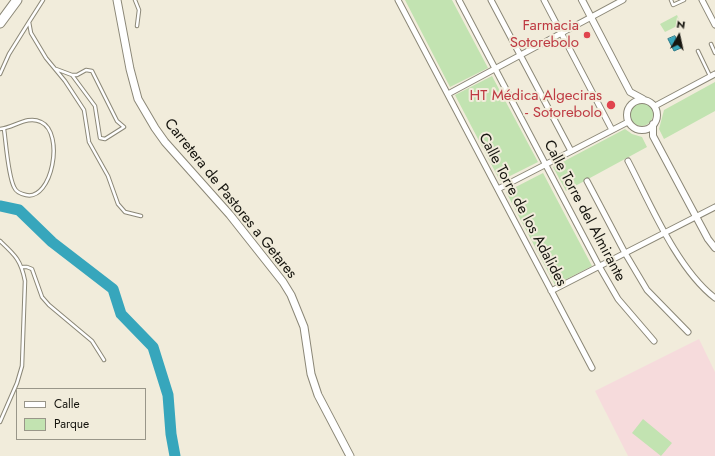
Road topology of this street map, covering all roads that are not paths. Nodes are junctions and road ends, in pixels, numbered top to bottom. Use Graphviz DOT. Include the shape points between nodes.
graph roads {
  1 [pos="11,0"];
  2 [pos="17,0"];
  3 [pos="43,0"];
  4 [pos="117,0"];
  5 [pos="135,0"];
  6 [pos="398,0"];
  7 [pos="459,0"];
  8 [pos="491,0"];
  9 [pos="544,0"];
  10 [pos="582,0"];
  11 [pos="671,0"];
  12 [pos="684,0"];
  13 [pos="702,0"];
  14 [pos="620,1"];
  15 [pos="0,15"];
  16 [pos="591,17"];
  17 [pos="29,22"];
  18 [pos="0,23"];
  19 [pos="715,23"];
  20 [pos="137,26"];
  21 [pos="561,33"];
  22 [pos="711,44"];
  23 [pos="698,51"];
  24 [pos="715,53"];
  25 [pos="520,54"];
  26 [pos="494,68"];
  27 [pos="56,69"];
  28 [pos="0,74"];
  29 [pos="72,75"];
  30 [pos="713,76"];
  31 [pos="630,92"];
  32 [pos="448,94"];
  33 [pos="642,100"];
  34 [pos="630,105"];
  35 [pos="654,106"];
  36 [pos="628,122"];
  37 [pos="653,124"];
  38 [pos="0,129"];
  39 [pos="4,129"];
  40 [pos="612,130"];
  41 [pos="644,130"];
  42 [pos="653,136"];
  43 [pos="571,151"];
  44 [pos="628,161"];
  45 [pos="545,164"];
  46 [pos="587,181"];
  47 [pos="498,189"];
  48 [pos="715,207"];
  49 [pos="141,216"];
  50 [pos="696,216"];
  51 [pos="666,232"];
  52 [pos="0,241"];
  53 [pos="715,248"];
  54 [pos="625,253"];
  55 [pos="599,266"];
  56 [pos="23,267"];
  57 [pos="551,291"];
  58 [pos="715,298"];
  59 [pos="688,332"];
  60 [pos="654,341"];
  61 [pos="104,360"];
  62 [pos="592,368"];
  63 [pos="0,422"];
  64 [pos="350,456"];
  1 -- 15 [label="highway"];
  2 -- 18 [label="highway"];
  3 -- 17 [label="lane"];
  4 -- 64 [label="main road, Carretera de Pastores a Getares" via="138,99 165,142 230,215 291,295 304,327 311,374 318,395"];
  5 -- 20 [label="lane" via="139,10"];
  6 -- 32 [label="street, Calle Torre de los Adalides"];
  7 -- 26 [label="street, Calle Torre del Almirante"];
  8 -- 25 [label="street"];
  9 -- 21 [label="street"];
  10 -- 16 [label="street"];
  11 -- 12 [label="lane" via="674,5"];
  13 -- 19 [label="street"];
  14 -- 16 [label="street"];
  16 -- 21 [label="street"];
  16 -- 31 [label="street"];
  17 -- 27 [label="lane" via="36,42"];
  17 -- 28 [label="lane"];
  21 -- 25 [label="street"];
  21 -- 40 [label="street"];
  22 -- 24 [label="lane"];
  23 -- 30 [label="lane"];
  25 -- 26 [label="street"];
  25 -- 43 [label="street"];
  26 -- 32 [label="street"];
  26 -- 45 [label="street, Calle Torre del Almirante"];
  27 -- 29 [label="lane"];
  27 -- 49 [label="lane" via="84,110 89,142 108,176 118,204 125,212"];
  29 -- 29 [label="lane" via="86,70 92,71 117,121 124,127 104,139 100,138 95,106"];
  30 -- 35 [label="street"];
  31 -- 33 [label="street"];
  31 -- 34 [label="street"];
  32 -- 47 [label="street, Calle Torre de los Adalides"];
  33 -- 34 [label="street"];
  33 -- 35 [label="street"];
  34 -- 36 [label="street" via="627,111"];
  35 -- 37 [label="street" via="657,116"];
  36 -- 40 [label="street"];
  36 -- 41 [label="street" via="637,129"];
  37 -- 41 [label="street"];
  37 -- 42 [label="street"];
  38 -- 39 [label="lane"];
  39 -- 39 [label="lane" via="35,120 50,130 54,154 46,184 38,193 28,196 15,189"];
  40 -- 43 [label="street"];
  41 -- 42 [label="street"];
  42 -- 50 [label="street"];
  43 -- 45 [label="street"];
  44 -- 51 [label="street"];
  45 -- 47 [label="street"];
  45 -- 55 [label="street, Calle Torre del Almirante"];
  46 -- 54 [label="street"];
  47 -- 57 [label="street, Calle Torre de los Adalides"];
  48 -- 50 [label="street"];
  50 -- 51 [label="street"];
  50 -- 53 [label="street"];
  51 -- 54 [label="street"];
  51 -- 58 [label="street" via="694,278"];
  52 -- 56 [label="lane" via="16,255"];
  54 -- 55 [label="street"];
  54 -- 59 [label="street" via="647,290"];
  55 -- 57 [label="street"];
  55 -- 60 [label="street, Calle Torre del Almirante" via="618,299"];
  56 -- 61 [label="lane" via="32,269 42,297 49,306 92,340"];
  56 -- 63 [label="lane" via="25,281 22,366"];
  57 -- 62 [label="street, Calle Torre de los Adalides"];
}
